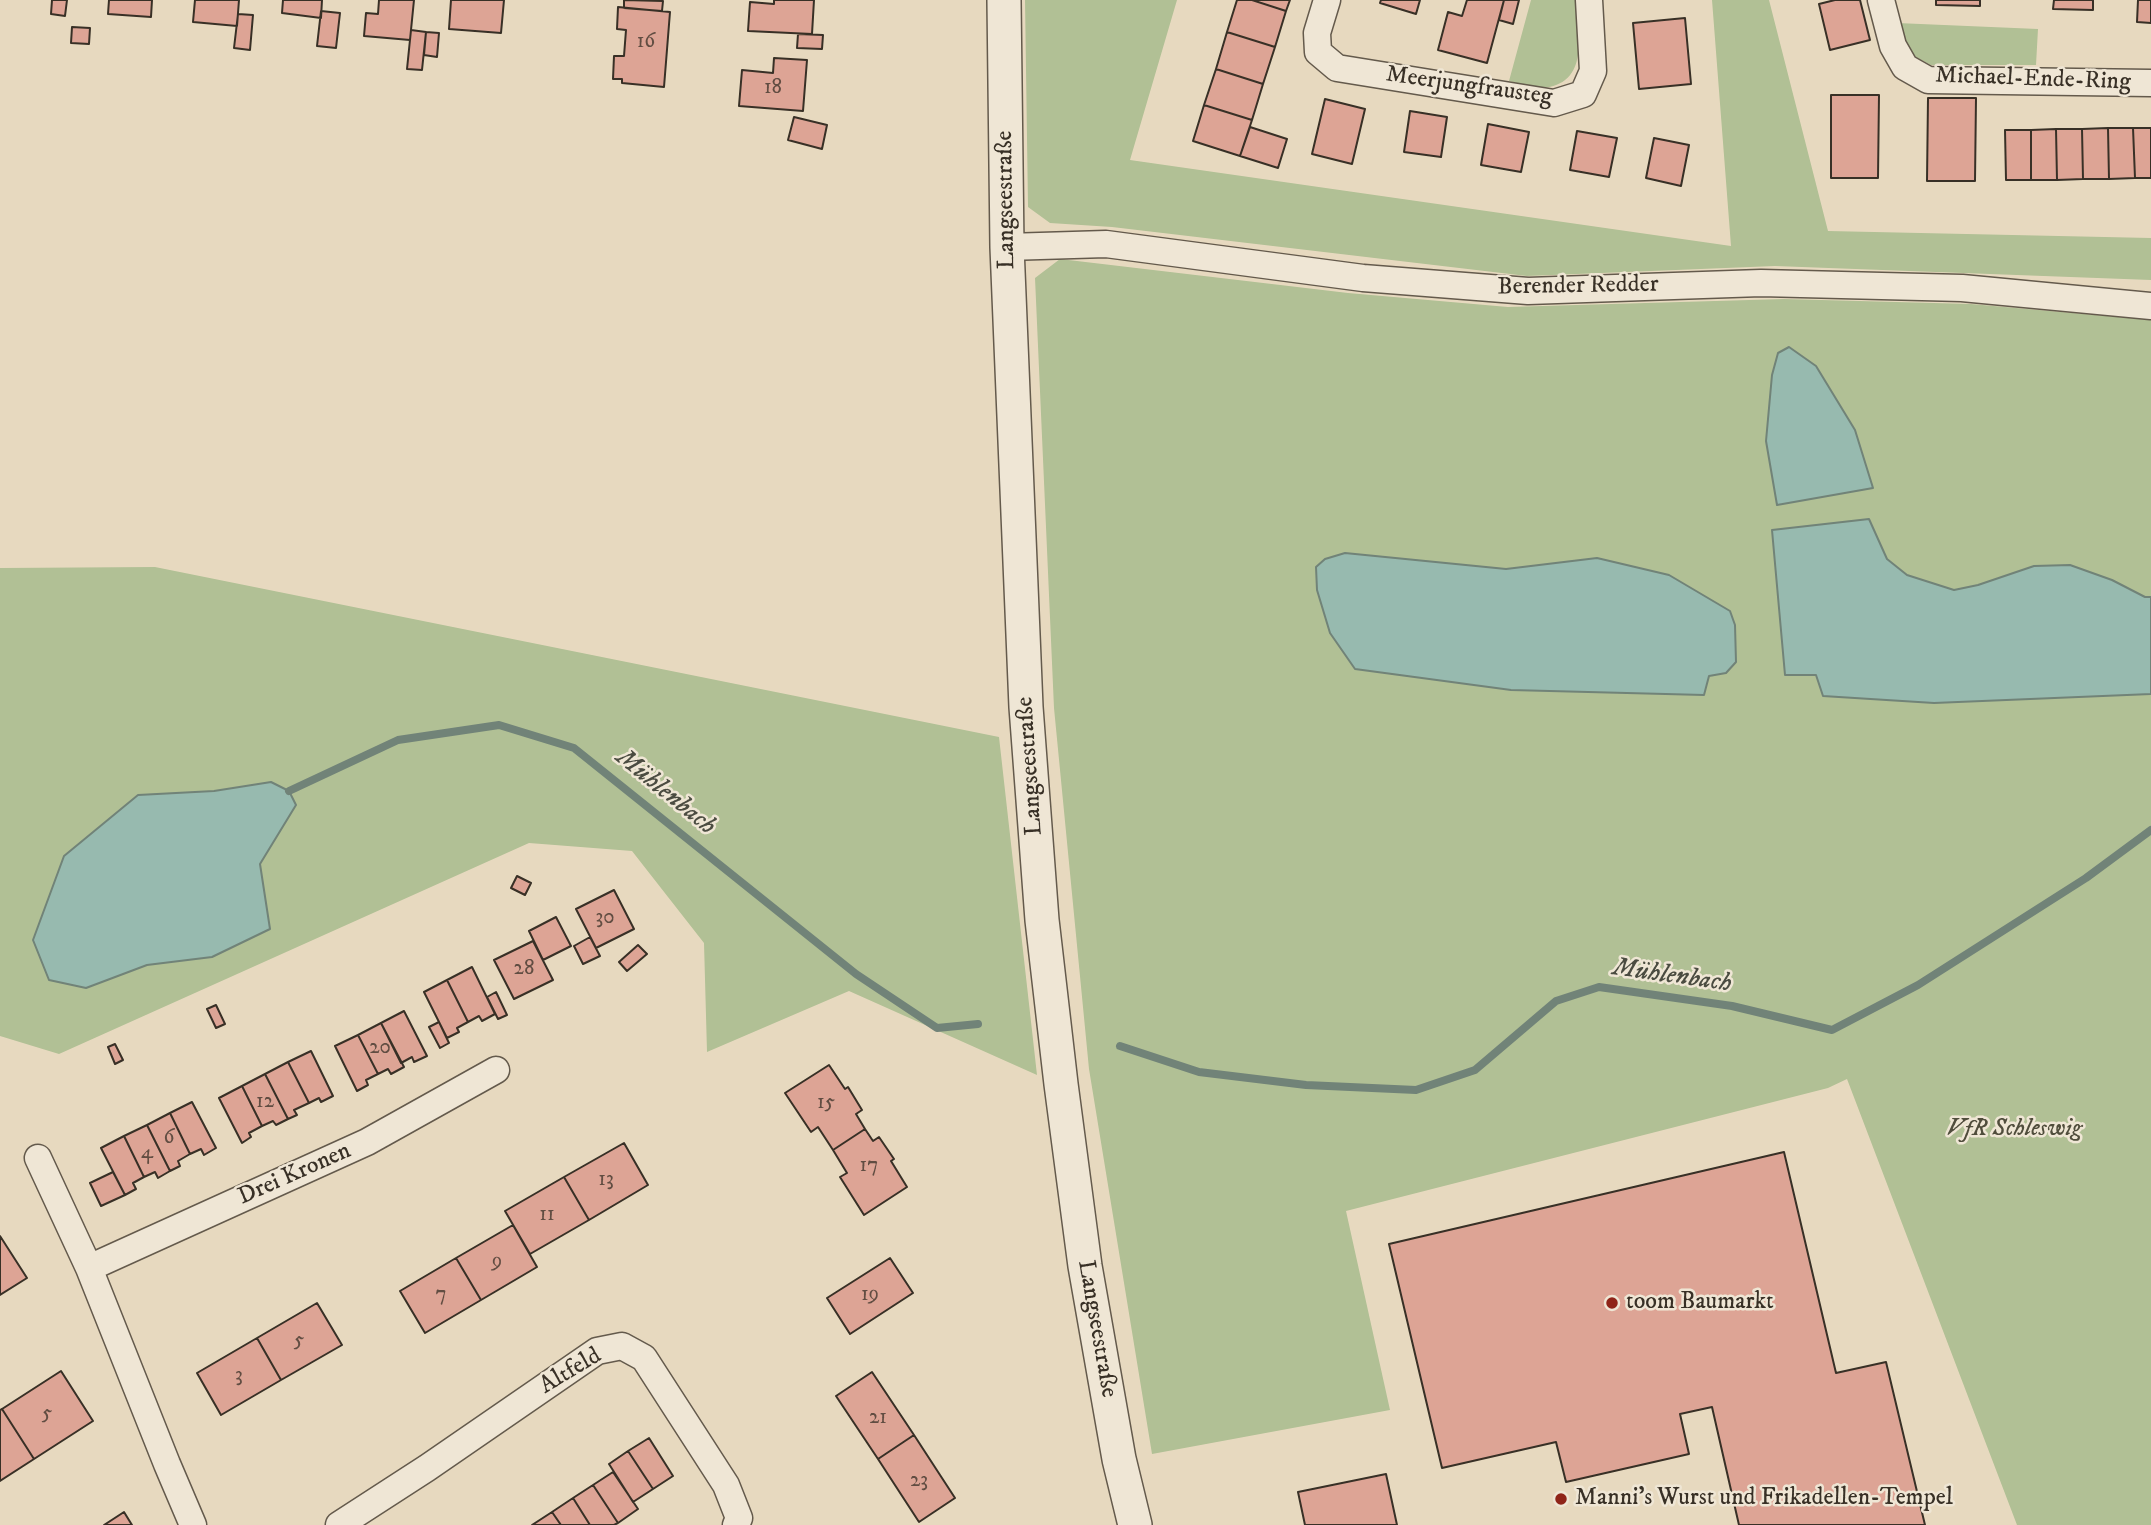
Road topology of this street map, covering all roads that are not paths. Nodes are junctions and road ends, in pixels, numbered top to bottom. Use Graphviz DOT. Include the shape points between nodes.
graph roads {
  1 [pos="1004,0"];
  2 [pos="1327,0"];
  3 [pos="1589,0"];
  4 [pos="1881,0"];
  5 [pos="2151,83"];
  6 [pos="1007,247"];
  7 [pos="2151,306"];
  8 [pos="496,1070"];
  9 [pos="38,1158"];
  10 [pos="89,1268"];
  11 [pos="194,1525"];
  12 [pos="338,1525"];
  13 [pos="736,1525"];
  14 [pos="1135,1525"];
  1 -- 6 [label="street, Langseestraße"];
  2 -- 3 [label="street, Meerjungfrausteg" via="1317,33 1318,52 1337,68 1554,103 1583,94 1593,71"];
  4 -- 5 [label="street, Michael-Ende-Ring" via="1893,46 1905,67 1928,80"];
  6 -- 7 [label="street, Berender Redder" via="1106,244 1363,278 1528,291 1761,282 1962,288"];
  6 -- 14 [label="street, Langseestraße" via="1026,707 1042,920 1085,1266"];
  8 -- 10 [label="street, Drei Kronen" via="367,1142"];
  9 -- 10 [label="street"];
  10 -- 11 [label="street"];
  12 -- 13 [label="street, Altfeld" via="597,1352 622,1346 644,1358 726,1485 739,1518"];
}
